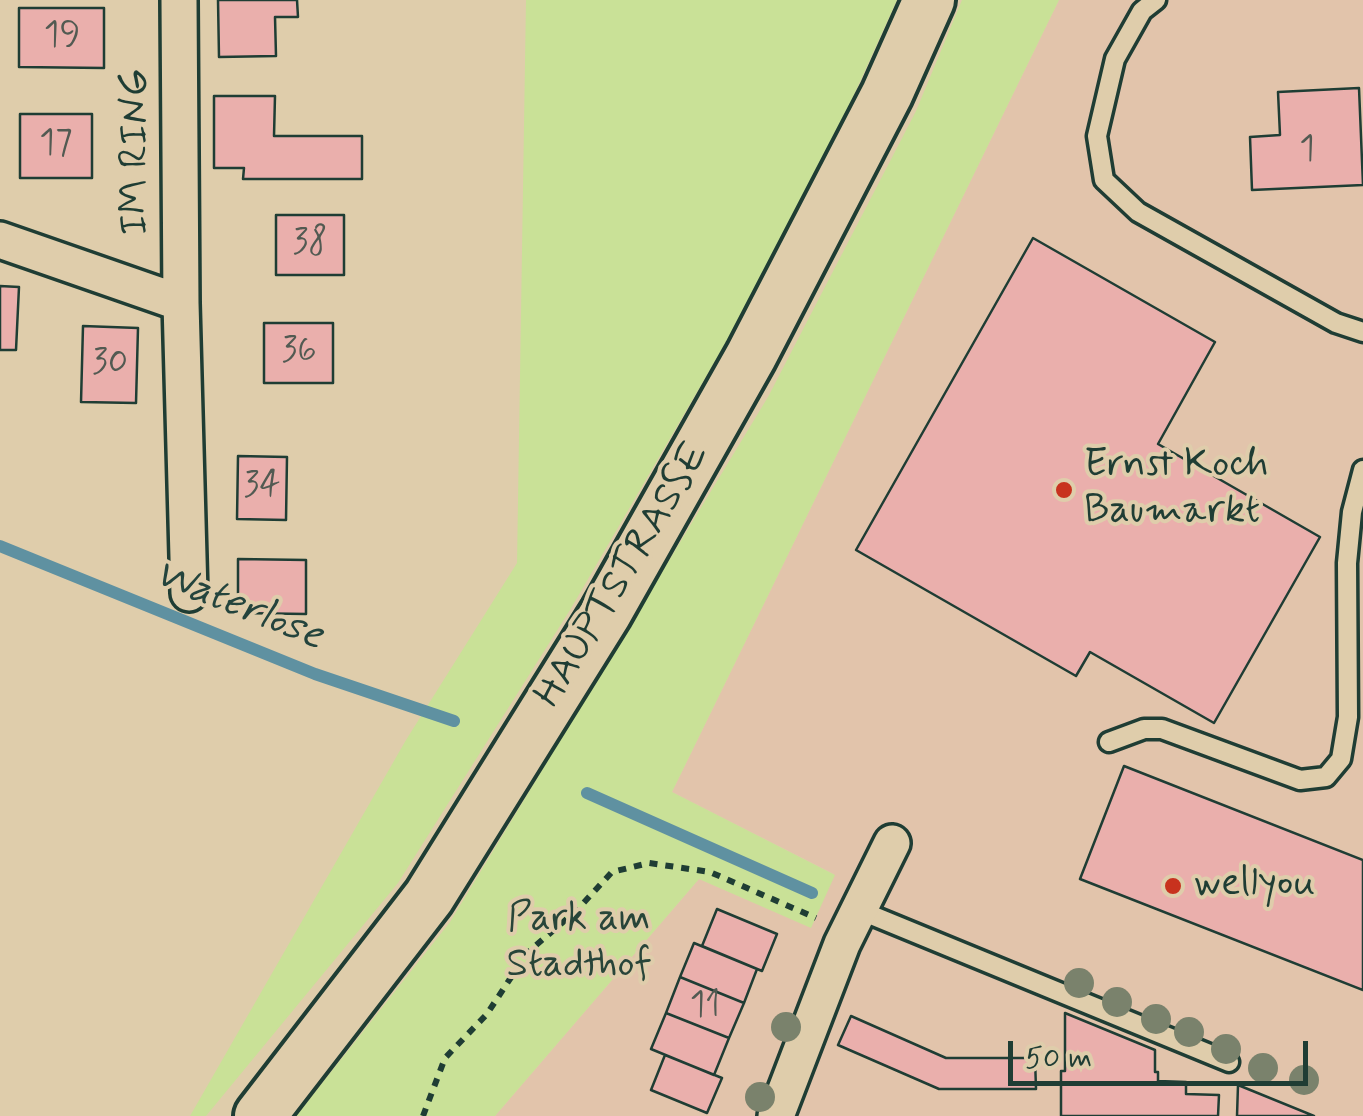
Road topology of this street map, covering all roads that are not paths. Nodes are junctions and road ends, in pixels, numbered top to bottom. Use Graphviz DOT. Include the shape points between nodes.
graph roads {
  1 [pos="179,0"];
  2 [pos="929,0"];
  3 [pos="1156,0"];
  4 [pos="0,240"];
  5 [pos="181,303"];
  6 [pos="1363,332"];
  7 [pos="1363,470"];
  8 [pos="189,594"];
  9 [pos="1109,742"];
  10 [pos="892,843"];
  11 [pos="854,921"];
  12 [pos="1229,1062"];
  13 [pos="260,1116"];
  14 [pos="776,1116"];
  1 -- 5 [label="street, IM RING"];
  2 -- 13 [label="main road, HAUPTSTRASSE" via="738,380 606,613 430,897"];
  3 -- 6 [label="lane" via="1142,11 1115,59 1096,136 1104,180 1138,212 1336,324"];
  4 -- 5 [label="street, IM RING"];
  5 -- 8 [label="street, IM RING"];
  7 -- 9 [label="lane" via="1347,563 1348,717 1341,759 1326,776 1300,780 1162,729"];
  10 -- 11 [label="street"];
  11 -- 12 [label="lane"];
  11 -- 14 [label="street"];
}
